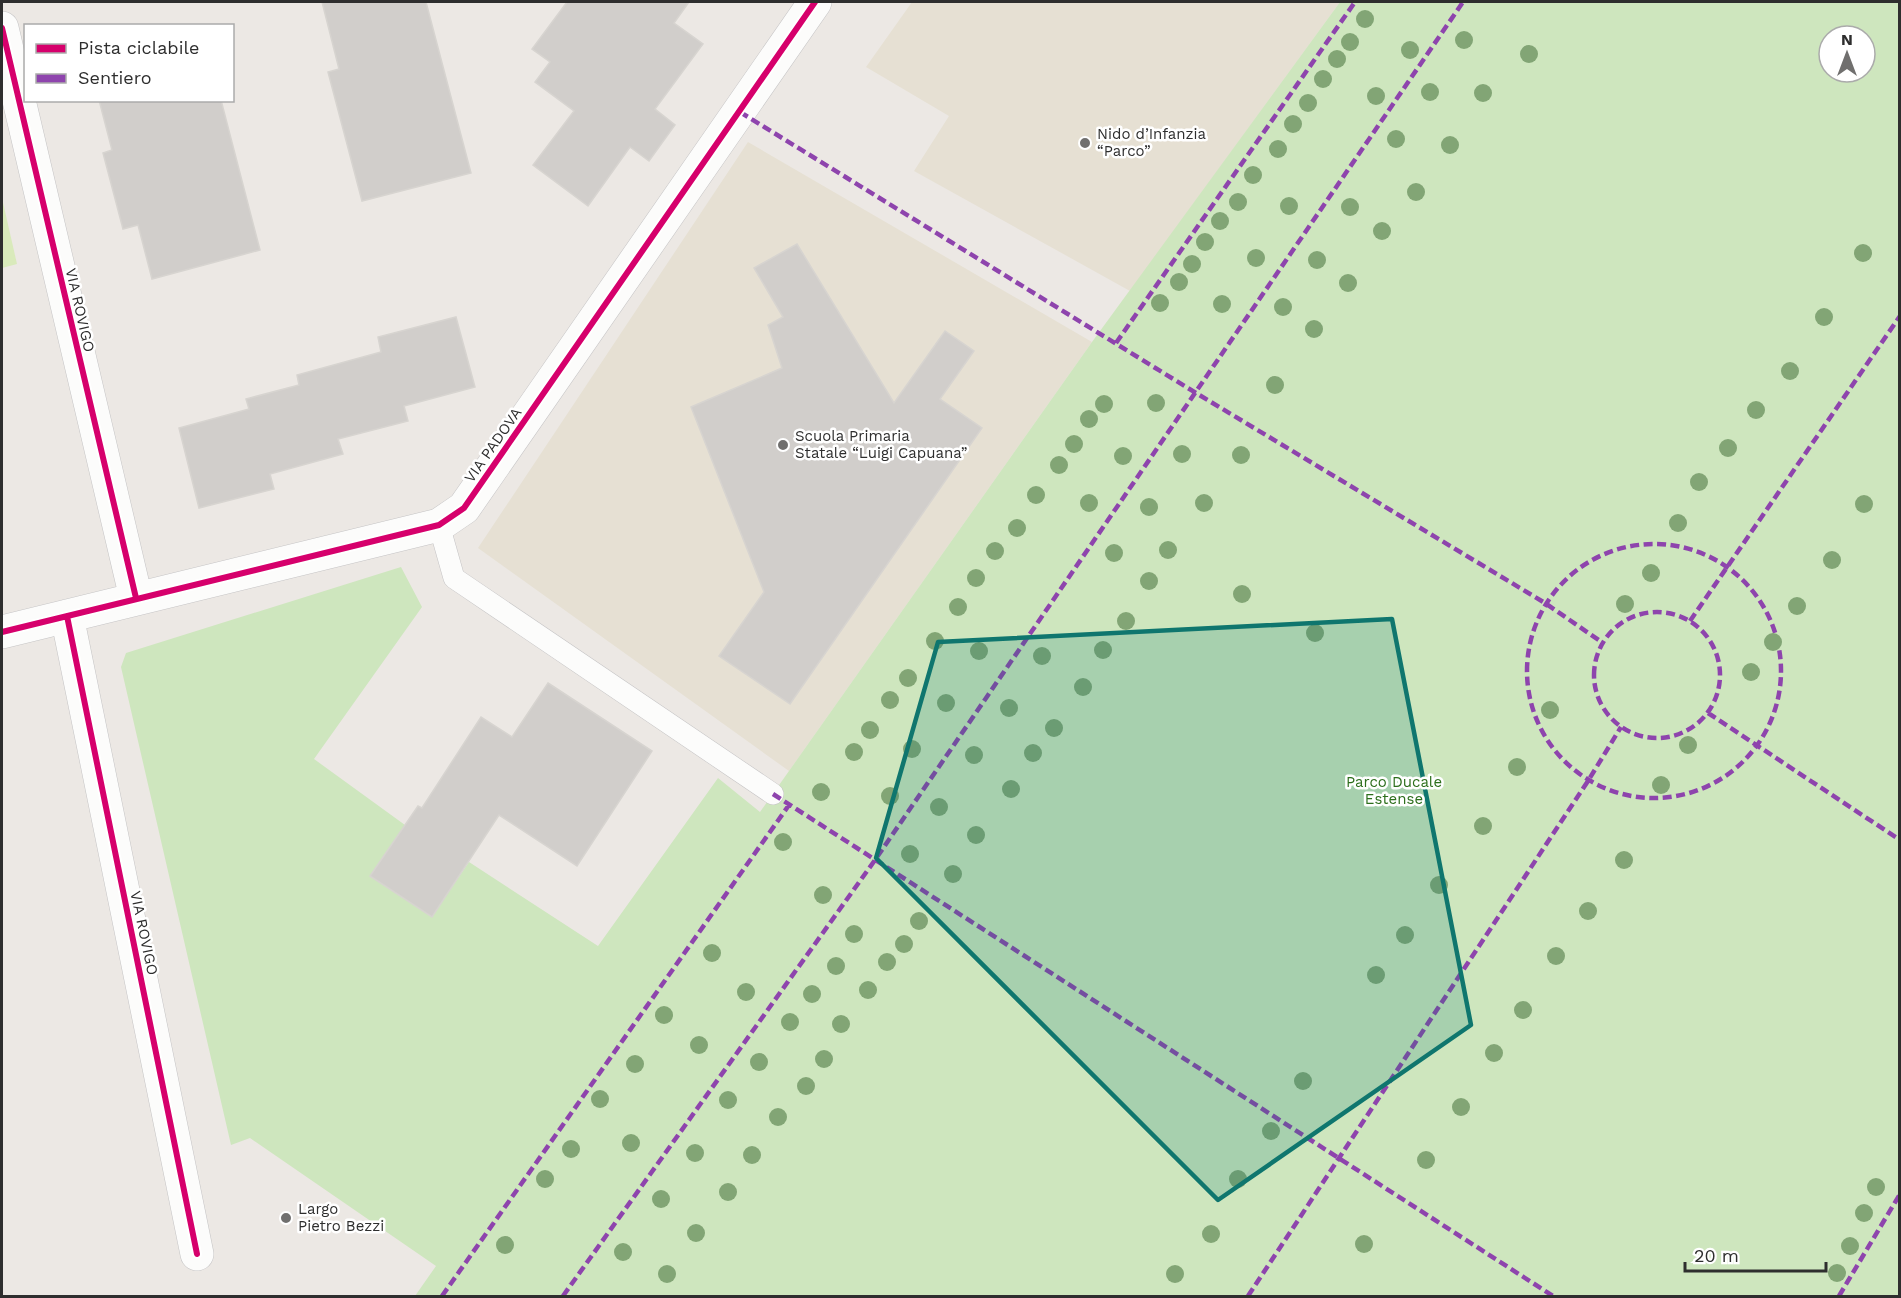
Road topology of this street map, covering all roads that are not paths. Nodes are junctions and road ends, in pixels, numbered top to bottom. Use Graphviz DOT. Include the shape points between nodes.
graph roads {
  1 [pos="815,2"];
  2 [pos="2,28"];
  3 [pos="439,525"];
  4 [pos="136,598"];
  5 [pos="67,616"];
  6 [pos="2,632"];
  7 [pos="772,794"];
  8 [pos="197,1254"];
  1 -- 3 [label="street, VIA PADOVA" via="464,508"];
  2 -- 4 [label="street, VIA ROVIGO"];
  3 -- 4 [label="street, VIA PADOVA"];
  3 -- 7 [label="lane" via="454,578"];
  4 -- 5 [label="street, VIA PADOVA"];
  5 -- 6 [label="street, VIA PADOVA"];
  5 -- 8 [label="street, VIA ROVIGO"];
}
